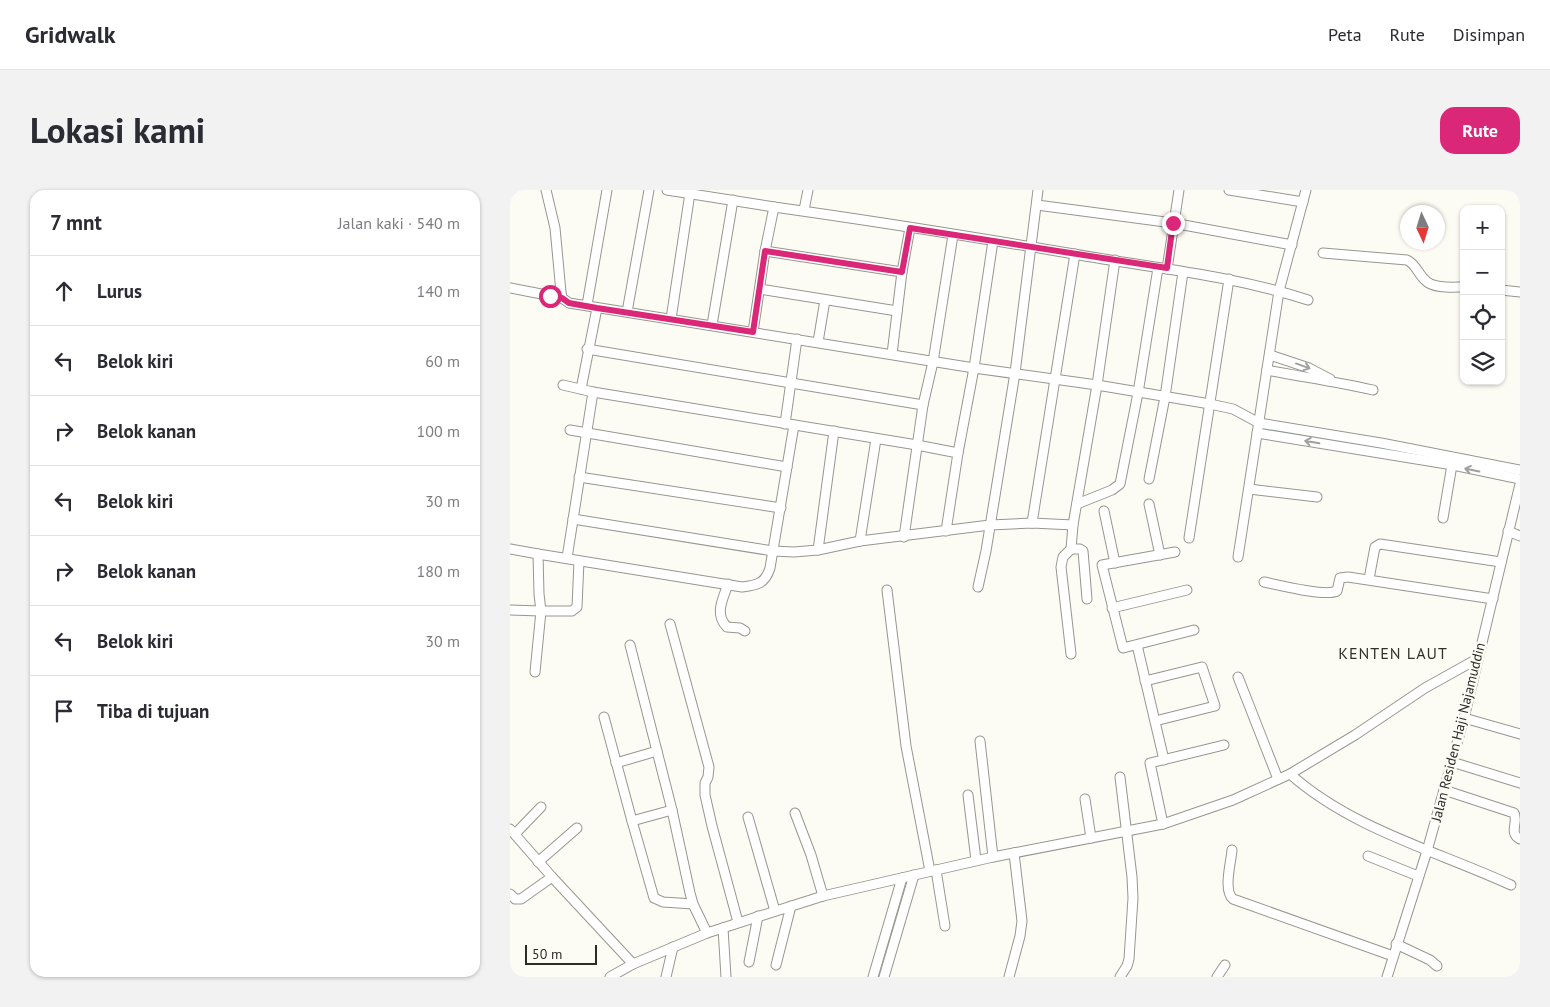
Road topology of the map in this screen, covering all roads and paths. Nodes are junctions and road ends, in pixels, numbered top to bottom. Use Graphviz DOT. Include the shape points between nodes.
graph roads {
  1 [pos="546,190"];
  2 [pos="607,190"];
  3 [pos="649,190"];
  4 [pos="668,190"];
  5 [pos="808,190"];
  6 [pos="1038,190"];
  7 [pos="1179,190"];
  8 [pos="1229,190"];
  9 [pos="1306,190"];
  10 [pos="690,193"];
  11 [pos="733,200"];
  12 [pos="1303,202"];
  13 [pos="1037,205"];
  14 [pos="774,207"];
  15 [pos="804,210"];
  16 [pos="1173,223"];
  17 [pos="910,228"];
  18 [pos="953,235"];
  19 [pos="993,241"];
  20 [pos="1292,245"];
  21 [pos="1032,246"];
  22 [pos="765,251"];
  23 [pos="1323,253"];
  24 [pos="1075,254"];
  25 [pos="1115,260"];
  26 [pos="1162,268"];
  27 [pos="902,272"];
  28 [pos="1183,272"];
  29 [pos="1229,279"];
  30 [pos="510,288"];
  31 [pos="1460,288"];
  32 [pos="760,289"];
  33 [pos="1505,290"];
  34 [pos="1279,291"];
  35 [pos="1520,292"];
  36 [pos="562,298"];
  37 [pos="824,300"];
  38 [pos="1308,300"];
  39 [pos="592,307"];
  40 [pos="897,311"];
  41 [pos="627,312"];
  42 [pos="671,319"];
  43 [pos="712,324"];
  44 [pos="753,332"];
  45 [pos="796,339"];
  46 [pos="818,342"];
  47 [pos="588,349"];
  48 [pos="892,354"];
  49 [pos="1270,355"];
  50 [pos="933,362"];
  51 [pos="974,368"];
  52 [pos="1267,370"];
  53 [pos="1015,373"];
  54 [pos="1055,379"];
  55 [pos="1334,381"];
  56 [pos="790,382"];
  57 [pos="563,385"];
  58 [pos="1097,385"];
  59 [pos="581,389"];
  60 [pos="1373,390"];
  61 [pos="593,392"];
  62 [pos="1138,392"];
  63 [pos="1165,397"];
  64 [pos="1210,404"];
  65 [pos="923,405"];
  66 [pos="1259,423"];
  67 [pos="789,425"];
  68 [pos="570,430"];
  69 [pos="834,432"];
  70 [pos="1257,433"];
  71 [pos="587,434"];
  72 [pos="876,439"];
  73 [pos="1381,443"];
  74 [pos="917,445"];
  75 [pos="1411,448"];
  76 [pos="958,454"];
  77 [pos="1380,454"];
  78 [pos="1410,458"];
  79 [pos="1453,461"];
  80 [pos="787,467"];
  81 [pos="1520,470"];
  82 [pos="579,476"];
  83 [pos="1149,479"];
  84 [pos="1520,479"];
  85 [pos="1520,484"];
  86 [pos="1249,489"];
  87 [pos="1317,497"];
  88 [pos="1077,504"];
  89 [pos="1149,504"];
  90 [pos="781,508"];
  91 [pos="1104,511"];
  92 [pos="1443,518"];
  93 [pos="573,519"];
  94 [pos="1032,523"];
  95 [pos="990,525"];
  96 [pos="1073,525"];
  97 [pos="946,531"];
  98 [pos="1508,531"];
  99 [pos="1520,536"];
  100 [pos="904,537"];
  101 [pos="1189,538"];
  102 [pos="860,541"];
  103 [pos="510,549"];
  104 [pos="1071,549"];
  105 [pos="818,550"];
  106 [pos="773,551"];
  107 [pos="1175,552"];
  108 [pos="538,554"];
  109 [pos="1160,555"];
  110 [pos="1238,557"];
  111 [pos="567,558"];
  112 [pos="579,561"];
  113 [pos="1501,562"];
  114 [pos="1115,563"];
  115 [pos="1369,579"];
  116 [pos="1264,582"];
  117 [pos="728,584"];
  118 [pos="978,587"];
  119 [pos="887,590"];
  120 [pos="1186,590"];
  121 [pos="1088,599"];
  122 [pos="1493,599"];
  123 [pos="1112,608"];
  124 [pos="510,610"];
  125 [pos="541,610"];
  126 [pos="670,624"];
  127 [pos="1194,630"];
  128 [pos="745,631"];
  129 [pos="630,645"];
  130 [pos="1137,645"];
  131 [pos="1071,654"];
  132 [pos="1477,659"];
  133 [pos="535,672"];
  134 [pos="1238,677"];
  135 [pos="1146,681"];
  136 [pos="604,717"];
  137 [pos="1464,718"];
  138 [pos="1155,721"];
  139 [pos="1520,734"];
  140 [pos="980,741"];
  141 [pos="1224,745"];
  142 [pos="657,751"];
  143 [pos="1164,760"];
  144 [pos="1452,762"];
  145 [pos="616,763"];
  146 [pos="1290,774"];
  147 [pos="1120,777"];
  148 [pos="1278,779"];
  149 [pos="1520,783"];
  150 [pos="1444,790"];
  151 [pos="968,795"];
  152 [pos="1085,799"];
  153 [pos="541,806"];
  154 [pos="672,810"];
  155 [pos="795,814"];
  156 [pos="748,817"];
  157 [pos="632,821"];
  158 [pos="1163,824"];
  159 [pos="577,828"];
  160 [pos="512,831"];
  161 [pos="1127,832"];
  162 [pos="1091,838"];
  163 [pos="1520,839"];
  164 [pos="1232,850"];
  165 [pos="1427,851"];
  166 [pos="1014,853"];
  167 [pos="1368,856"];
  168 [pos="993,857"];
  169 [pos="976,860"];
  170 [pos="538,862"];
  171 [pos="933,871"];
  172 [pos="914,875"];
  173 [pos="1418,876"];
  174 [pos="552,877"];
  175 [pos="902,878"];
  176 [pos="1511,885"];
  177 [pos="510,894"];
  178 [pos="823,896"];
  179 [pos="694,904"];
  180 [pos="791,906"];
  181 [pos="775,911"];
  182 [pos="758,916"];
  183 [pos="738,922"];
  184 [pos="945,926"];
  185 [pos="723,928"];
  186 [pos="708,933"];
  187 [pos="1396,944"];
  188 [pos="673,947"];
  189 [pos="1393,956"];
  190 [pos="749,962"];
  191 [pos="634,964"];
  192 [pos="776,965"];
  193 [pos="1225,965"];
  194 [pos="1437,966"];
  195 [pos="610,977"];
  196 [pos="666,977"];
  197 [pos="726,977"];
  198 [pos="873,977"];
  199 [pos="884,977"];
  200 [pos="1008,977"];
  201 [pos="1120,977"];
  202 [pos="1217,977"];
  203 [pos="1387,977"];
  1 -- 36 [label="street" via="555,228"];
  2 -- 39 [label="street"];
  3 -- 41 [label="street"];
  4 -- 10 [label="street"];
  5 -- 15 [label="street"];
  6 -- 13 [label="street"];
  7 -- 16 [label="street"];
  8 -- 12 [label="street"];
  9 -- 12 [label="street"];
  10 -- 11 [label="street"];
  10 -- 42 [label="street"];
  11 -- 14 [label="street"];
  11 -- 43 [label="street"];
  12 -- 20 [label="street"];
  13 -- 16 [label="street"];
  13 -- 21 [label="street"];
  14 -- 15 [label="street"];
  14 -- 22 [label="street"];
  15 -- 17 [label="street"];
  16 -- 20 [label="street"];
  16 -- 26 [label="street"];
  17 -- 18 [label="street"];
  17 -- 27 [label="street"];
  18 -- 19 [label="street"];
  18 -- 50 [label="street"];
  19 -- 21 [label="street"];
  19 -- 51 [label="street"];
  20 -- 34 [label="street"];
  21 -- 24 [label="street"];
  21 -- 53 [label="street"];
  22 -- 27 [label="street"];
  22 -- 32 [label="street"];
  23 -- 31 [label="street" via="1407,260 1425,281"];
  24 -- 25 [label="street"];
  24 -- 54 [label="street"];
  25 -- 26 [label="street"];
  25 -- 58 [label="street"];
  26 -- 28 [label="street"];
  26 -- 62 [label="street"];
  27 -- 40 [label="street"];
  28 -- 29 [label="street"];
  28 -- 63 [label="street"];
  29 -- 34 [label="street"];
  29 -- 64 [label="street"];
  30 -- 36 [label="street"];
  32 -- 37 [label="street"];
  32 -- 44 [label="street"];
  33 -- 35 [label="street"];
  34 -- 38 [label="street"];
  34 -- 49 [label="street"];
  36 -- 39 [label="street" via="569,303"];
  37 -- 40 [label="street"];
  37 -- 46 [label="street"];
  39 -- 41 [label="street"];
  39 -- 47 [label="street"];
  40 -- 48 [label="street"];
  41 -- 42 [label="street"];
  42 -- 43 [label="street"];
  43 -- 44 [label="street"];
  44 -- 45 [label="street"];
  45 -- 46 [label="street"];
  45 -- 56 [label="street"];
  46 -- 48 [label="street"];
  47 -- 56 [label="street"];
  47 -- 59 [label="street"];
  48 -- 50 [label="street"];
  49 -- 52 [label="street"];
  49 -- 55 [label="street, one-way"];
  50 -- 51 [label="street"];
  50 -- 65 [label="street"];
  51 -- 53 [label="street"];
  51 -- 76 [label="street"];
  52 -- 55 [label="street"];
  52 -- 66 [label="street"];
  53 -- 54 [label="street"];
  53 -- 95 [label="street"];
  54 -- 58 [label="street"];
  54 -- 94 [label="street"];
  55 -- 60 [label="street"];
  56 -- 65 [label="street"];
  56 -- 67 [label="street"];
  57 -- 59 [label="street"];
  58 -- 62 [label="street"];
  58 -- 88 [label="street"];
  59 -- 61 [label="street"];
  61 -- 67 [label="street"];
  61 -- 71 [label="street"];
  62 -- 63 [label="street"];
  62 -- 88 [label="street" via="1120,484"];
  63 -- 64 [label="street"];
  63 -- 83 [label="street"];
  64 -- 66 [label="street" via="1232,409"];
  64 -- 101 [label="street"];
  65 -- 74 [label="street"];
  66 -- 70 [label="street"];
  66 -- 73 [label="street"];
  67 -- 69 [label="street"];
  67 -- 80 [label="street"];
  68 -- 71 [label="street"];
  69 -- 72 [label="street"];
  69 -- 105 [label="street"];
  77 -- 70 [label="street, one-way"];
  70 -- 86 [label="street"];
  71 -- 80 [label="street"];
  71 -- 82 [label="street"];
  72 -- 74 [label="street"];
  72 -- 102 [label="street"];
  73 -- 75 [label="street"];
  73 -- 77 [label="street"];
  74 -- 76 [label="street"];
  74 -- 100 [label="street"];
  75 -- 78 [label="street"];
  75 -- 79 [label="street"];
  76 -- 97 [label="street"];
  77 -- 78 [label="street"];
  78 -- 79 [label="street"];
  79 -- 81 [label="street"];
  84 -- 79 [label="street, one-way"];
  79 -- 92 [label="street"];
  80 -- 90 [label="street"];
  82 -- 90 [label="street"];
  82 -- 93 [label="street"];
  85 -- 98 [label="street, Jalan Residen Haji Najamuddin"];
  86 -- 87 [label="street"];
  86 -- 110 [label="street"];
  88 -- 96 [label="street"];
  89 -- 109 [label="street"];
  90 -- 106 [label="street"];
  91 -- 114 [label="street"];
  93 -- 106 [label="street"];
  93 -- 111 [label="street"];
  94 -- 95 [label="street"];
  94 -- 96 [label="street"];
  95 -- 97 [label="street"];
  95 -- 118 [label="street"];
  96 -- 104 [label="street"];
  97 -- 100 [label="street"];
  98 -- 99 [label="street"];
  98 -- 113 [label="street, Jalan Residen Haji Najamuddin"];
  100 -- 102 [label="street"];
  102 -- 105 [label="street"];
  103 -- 108 [label="street"];
  104 -- 121 [label="street" via="1083,552"];
  104 -- 131 [label="street" via="1063,557 1061,567"];
  105 -- 106 [label="street"];
  106 -- 117 [label="street" via="763,582 742,586"];
  107 -- 109 [label="street"];
  108 -- 111 [label="street"];
  108 -- 125 [label="street"];
  109 -- 114 [label="street"];
  111 -- 112 [label="street"];
  112 -- 117 [label="street"];
  112 -- 125 [label="street" via="576,609"];
  113 -- 115 [label="street" via="1380,544 1375,547"];
  113 -- 122 [label="street, Jalan Residen Haji Najamuddin"];
  114 -- 123 [label="street" via="1102,565"];
  115 -- 116 [label="street" via="1341,577 1337,591 1332,593"];
  115 -- 122 [label="street"];
  117 -- 128 [label="street" via="721,601 721,618 727,627"];
  119 -- 171 [label="street" via="906,746"];
  120 -- 123 [label="street"];
  122 -- 132 [label="street, Jalan Residen Haji Najamuddin"];
  123 -- 130 [label="street" via="1123,648"];
  124 -- 125 [label="street"];
  125 -- 133 [label="street"];
  126 -- 183 [label="street" via="709,767 705,795"];
  127 -- 130 [label="street"];
  129 -- 142 [label="street"];
  130 -- 135 [label="street"];
  132 -- 137 [label="street, Jalan Residen Haji Najamuddin"];
  132 -- 146 [label="street" via="1425,688 1356,735"];
  134 -- 148 [label="street"];
  135 -- 138 [label="street"];
  135 -- 138 [label="street" via="1202,667 1215,706"];
  136 -- 145 [label="street"];
  137 -- 139 [label="street"];
  137 -- 144 [label="street, Jalan Residen Haji Najamuddin"];
  138 -- 143 [label="street"];
  140 -- 168 [label="street"];
  141 -- 143 [label="street"];
  142 -- 145 [label="street"];
  142 -- 154 [label="street"];
  143 -- 158 [label="street" via="1150,763"];
  144 -- 149 [label="street"];
  144 -- 150 [label="street, Jalan Residen Haji Najamuddin"];
  145 -- 157 [label="street"];
  146 -- 148 [label="street"];
  146 -- 165 [label="street" via="1319,798"];
  147 -- 161 [label="street"];
  148 -- 158 [label="street" via="1233,800"];
  150 -- 163 [label="street" via="1514,813 1513,832"];
  150 -- 165 [label="street, Jalan Residen Haji Najamuddin"];
  151 -- 169 [label="street"];
  152 -- 162 [label="street"];
  153 -- 160 [label="street"];
  154 -- 157 [label="street"];
  154 -- 179 [label="street"];
  155 -- 178 [label="street"];
  156 -- 181 [label="street"];
  157 -- 179 [label="street" via="654,898 663,902"];
  158 -- 161 [label="street"];
  159 -- 170 [label="street"];
  160 -- 170 [label="street"];
  161 -- 162 [label="street"];
  161 -- 201 [label="street" via="1132,898 1128,963"];
  162 -- 166 [label="street"];
  164 -- 189 [label="street" via="1227,887 1233,899"];
  165 -- 173 [label="street, Jalan Residen Haji Najamuddin"];
  165 -- 176 [label="street"];
  166 -- 168 [label="street"];
  166 -- 200 [label="street" via="1022,921"];
  167 -- 173 [label="street"];
  168 -- 169 [label="street"];
  169 -- 171 [label="street"];
  170 -- 174 [label="street"];
  171 -- 172 [label="street"];
  171 -- 184 [label="street"];
  172 -- 175 [label="street"];
  172 -- 199 [label="street"];
  173 -- 187 [label="street, Jalan Residen Haji Najamuddin"];
  174 -- 177 [label="street" via="521,899"];
  174 -- 191 [label="street"];
  175 -- 178 [label="street"];
  175 -- 198 [label="street"];
  178 -- 180 [label="street"];
  179 -- 186 [label="street"];
  180 -- 181 [label="street"];
  180 -- 192 [label="street"];
  181 -- 182 [label="street"];
  182 -- 183 [label="street"];
  182 -- 190 [label="street"];
  183 -- 185 [label="street"];
  185 -- 186 [label="street"];
  185 -- 197 [label="street"];
  186 -- 188 [label="street"];
  187 -- 189 [label="street, Jalan Residen Haji Najamuddin"];
  187 -- 194 [label="street"];
  188 -- 191 [label="street"];
  188 -- 196 [label="street"];
  189 -- 203 [label="street, Jalan Residen Haji Najamuddin"];
  191 -- 195 [label="street"];
  193 -- 202 [label="street"];
}
